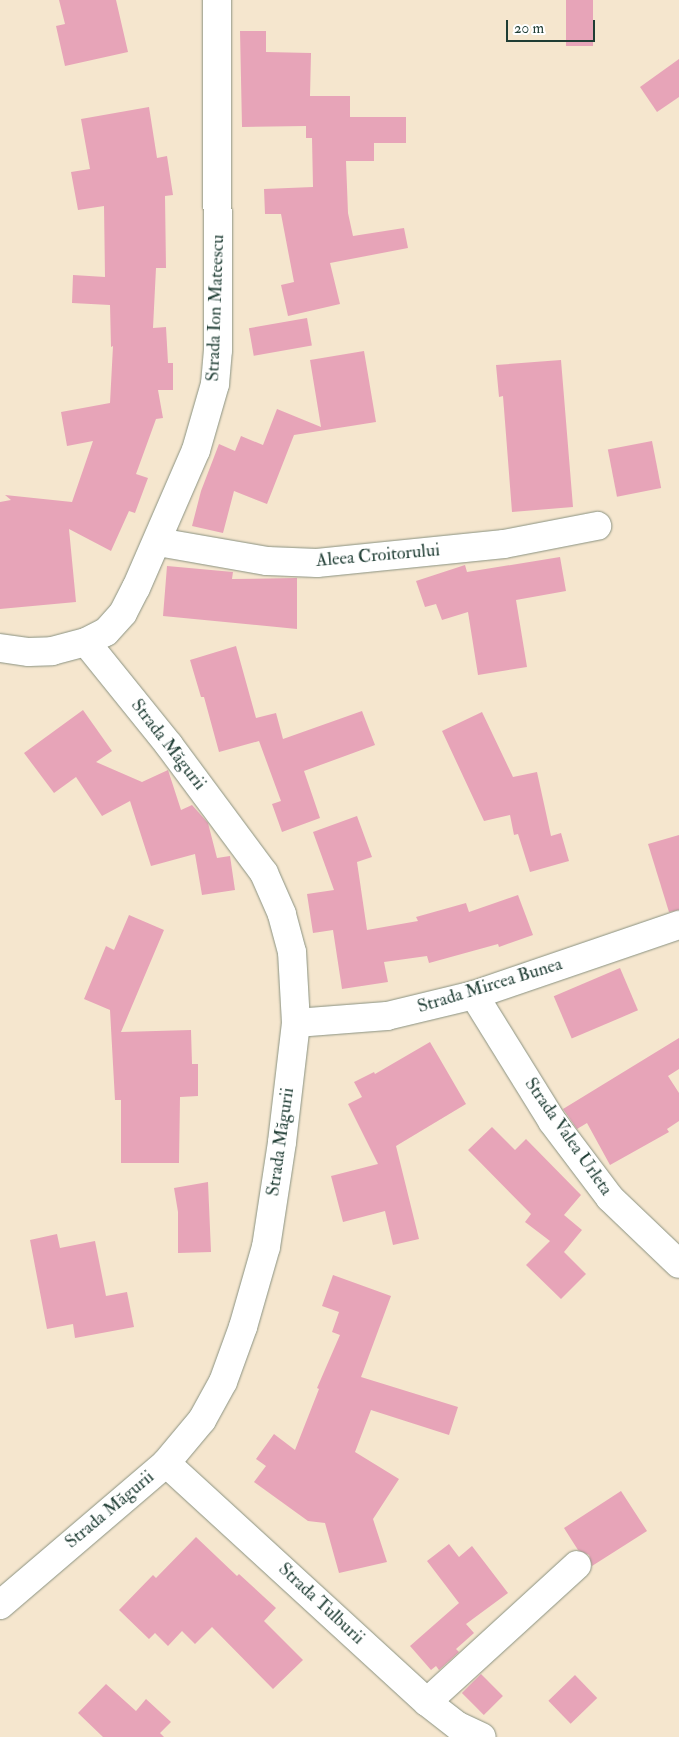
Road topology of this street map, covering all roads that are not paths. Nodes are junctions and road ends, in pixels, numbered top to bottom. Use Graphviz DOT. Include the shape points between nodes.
graph roads {
  1 [pos="217,0"];
  2 [pos="597,526"];
  3 [pos="158,542"];
  4 [pos="86,642"];
  5 [pos="0,648"];
  6 [pos="679,925"];
  7 [pos="474,995"];
  8 [pos="296,1024"];
  9 [pos="679,1264"];
  10 [pos="166,1462"];
  11 [pos="577,1565"];
  12 [pos="0,1606"];
  13 [pos="427,1702"];
  14 [pos="482,1737"];
  1 -- 3 [label="street, Strada Ion Mateescu" via="219,298 215,384 196,450"];
  2 -- 3 [label="street, Aleea Croitorului" via="504,544 316,563 267,561"];
  3 -- 4 [label="street, Strada Ion Mateescu" via="123,614 106,632"];
  4 -- 5 [label="street, Strada Ion Mateescu" via="52,651"];
  4 -- 8 [label="street, Strada Măgurii" via="169,745 264,874 282,914 292,952"];
  6 -- 7 [label="street, Strada Mircea Bunea"];
  7 -- 8 [label="street, Strada Mircea Bunea" via="387,1016"];
  7 -- 9 [label="street, Strada Valea Urleta" via="552,1121 610,1198"];
  8 -- 10 [label="street, Strada Măgurii" via="266,1248 243,1327 223,1382 202,1420"];
  10 -- 12 [label="street, Strada Măgurii"];
  10 -- 13 [label="street, Strada Tulburii"];
  11 -- 13 [label="street"];
  13 -- 14 [label="street, Strada Tulburii" via="458,1726"];
}
